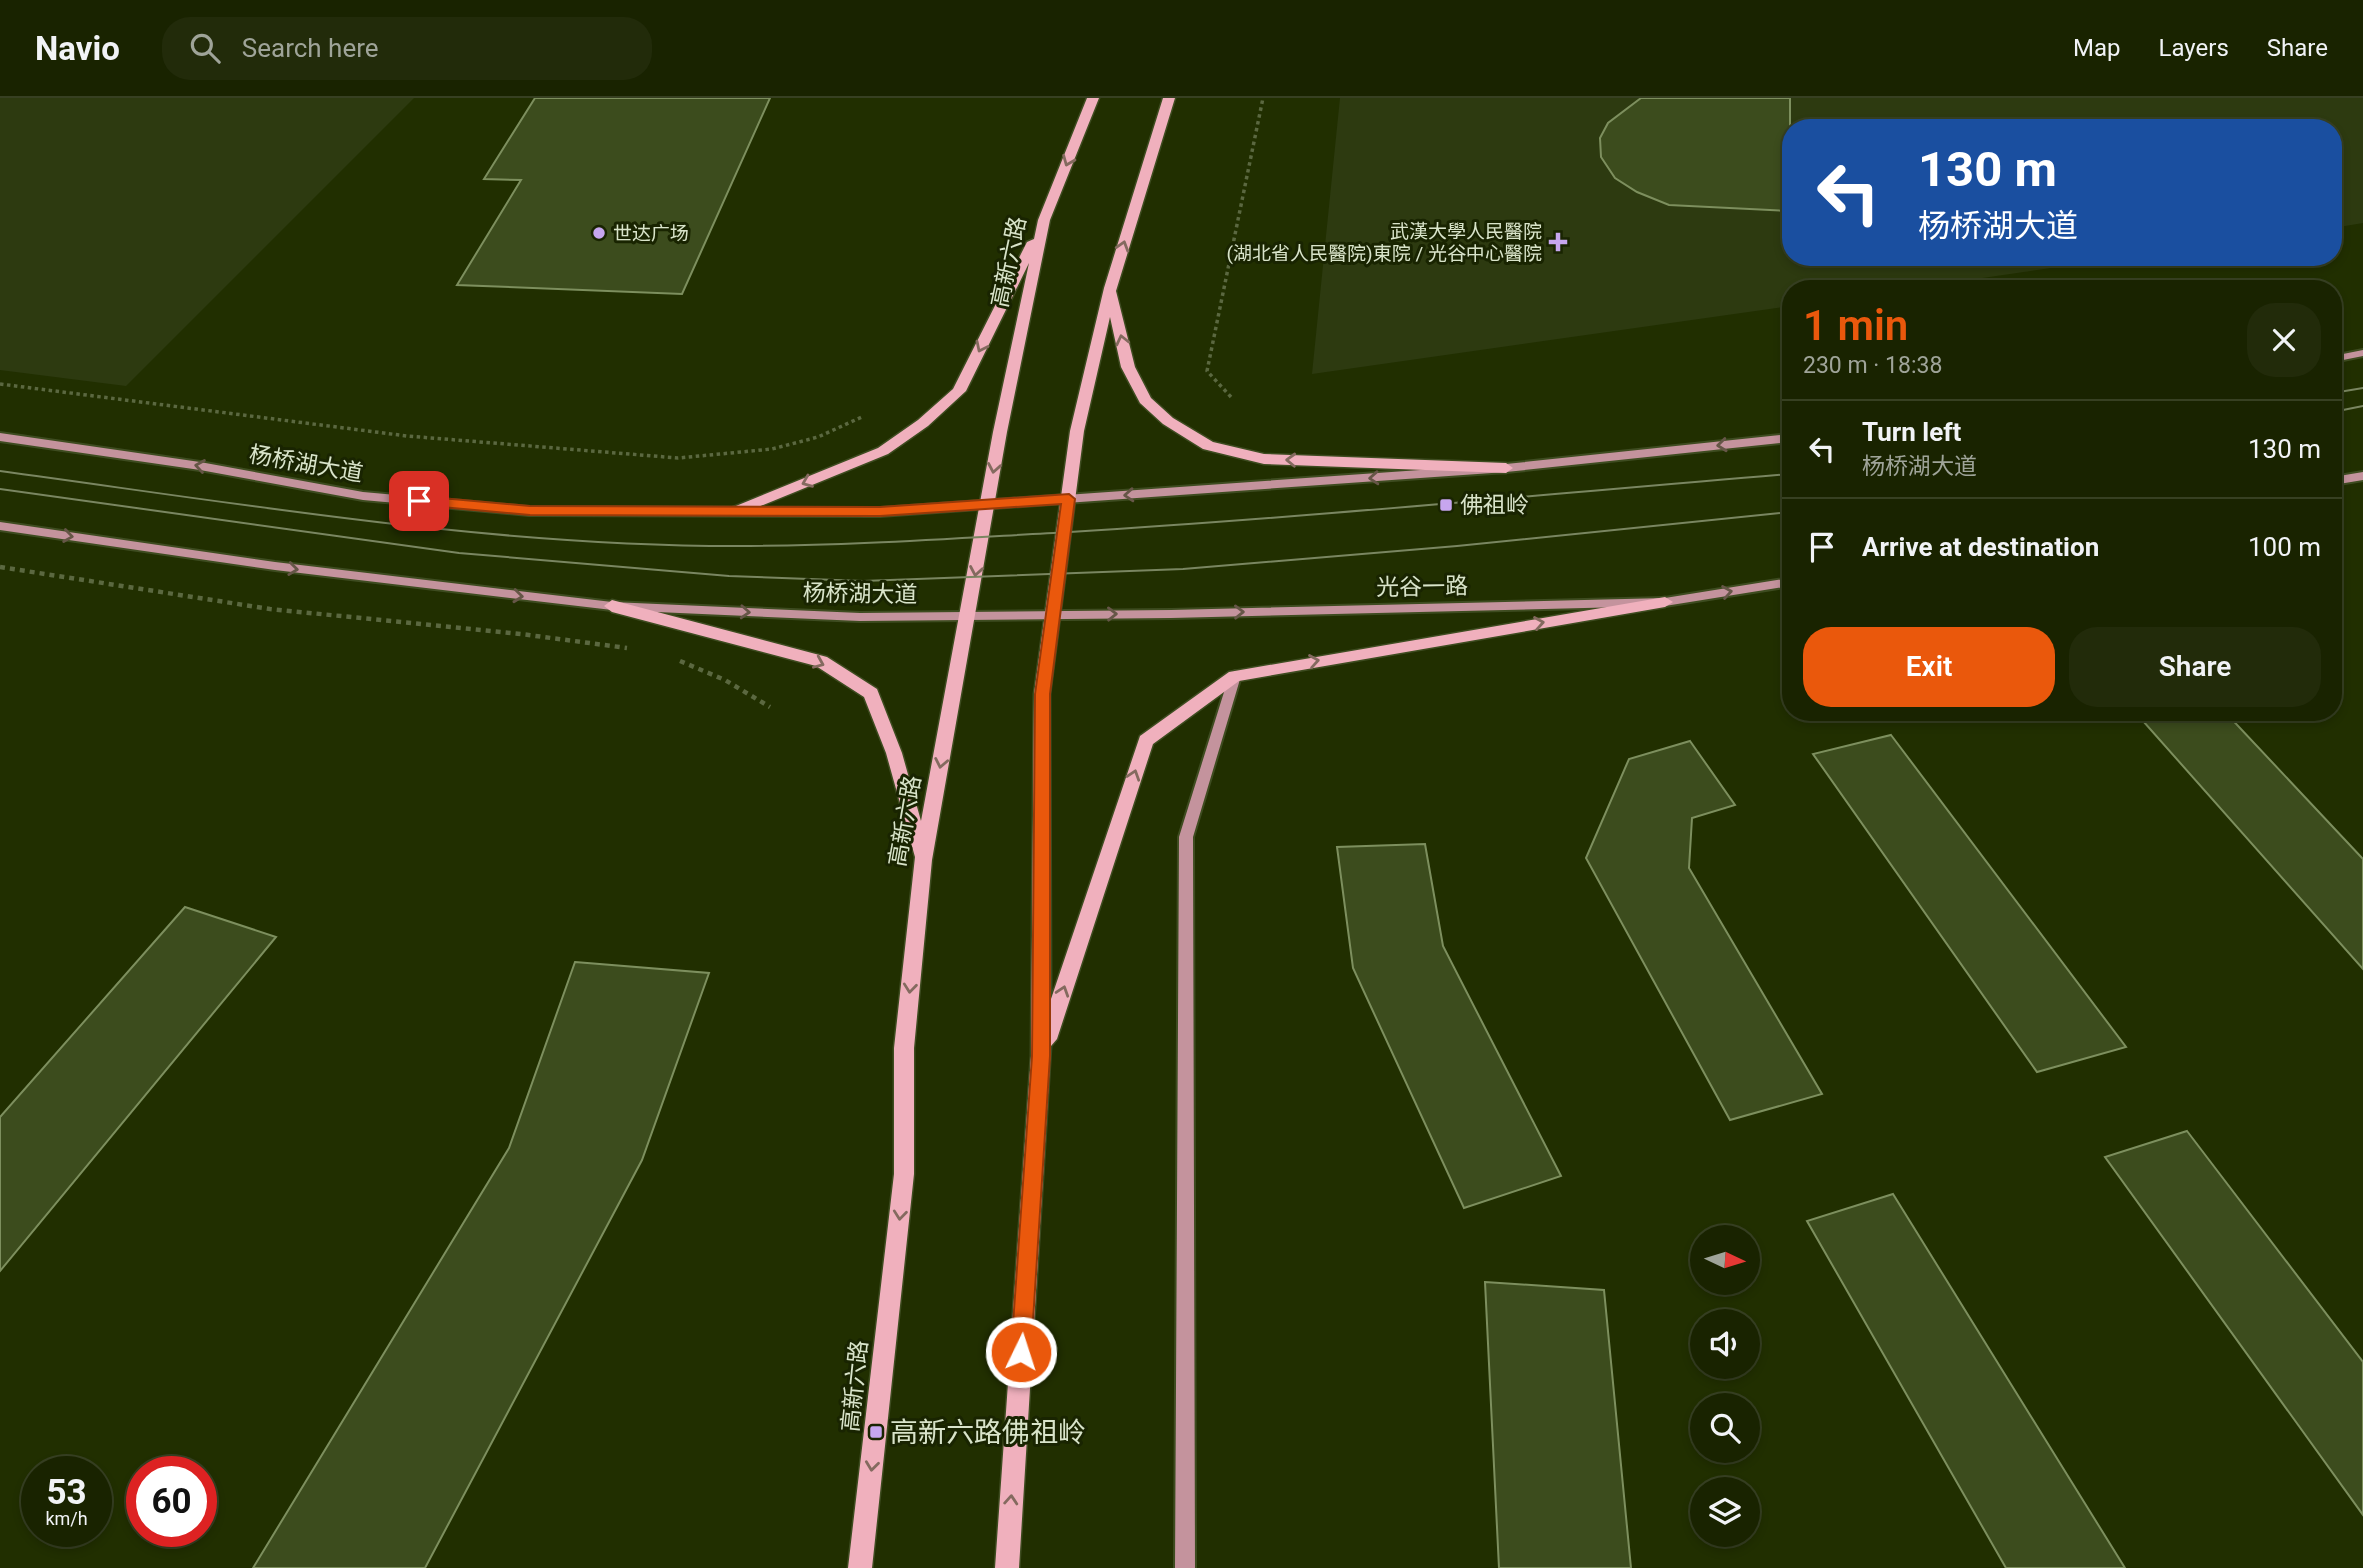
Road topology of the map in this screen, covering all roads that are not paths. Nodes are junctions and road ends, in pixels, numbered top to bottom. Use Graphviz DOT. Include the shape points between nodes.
graph roads {
  1 [pos="1093,98"];
  2 [pos="1170,98"];
  3 [pos="1044,220"];
  4 [pos="1110,288"];
  5 [pos="2363,353"];
  6 [pos="2342,357"];
  7 [pos="0,437"];
  8 [pos="1782,439"];
  9 [pos="1506,468"];
  10 [pos="2363,475"];
  11 [pos="2342,479"];
  12 [pos="1069,499"];
  13 [pos="988,504"];
  14 [pos="736,511"];
  15 [pos="0,526"];
  16 [pos="1782,583"];
  17 [pos="1665,602"];
  18 [pos="612,606"];
  19 [pos="1053,615"];
  20 [pos="968,616"];
  21 [pos="1235,676"];
  22 [pos="923,860"];
  23 [pos="1041,1056"];
  24 [pos="860,1568"];
  25 [pos="1007,1568"];
  26 [pos="1185,1568"];
  1 -- 3 [label="main road, 高新六路, one-way"];
  4 -- 2 [label="main road, one-way"];
  3 -- 13 [label="main road, 高新六路, one-way"];
  3 -- 14 [label="main road, one-way" via="959,391 883,451"];
  9 -- 4 [label="main road, one-way" via="1264,459 1208,446 1145,400 1128,367"];
  4 -- 12 [label="main road" via="1077,431"];
  5 -- 6 [label="main road"];
  14 -- 7 [label="main road, 杨桥湖大道, one-way" via="530,511 363,496"];
  8 -- 9 [label="main road, one-way"];
  9 -- 12 [label="main road, one-way"];
  10 -- 11 [label="main road"];
  12 -- 13 [label="main road, 杨桥湖大道"];
  12 -- 19 [label="main road"];
  13 -- 14 [label="main road, 杨桥湖大道" via="880,512"];
  13 -- 20 [label="main road, 高新六路, one-way"];
  15 -- 18 [label="main road, 杨桥湖大道, one-way" via="275,566"];
  17 -- 16 [label="main road, 光谷一路, one-way"];
  19 -- 17 [label="main road, 光谷一路, one-way"];
  21 -- 17 [label="main road, one-way"];
  18 -- 20 [label="main road, 杨桥湖大道, one-way" via="860,617"];
  18 -- 22 [label="main road, one-way" via="821,662 871,694 894,752"];
  19 -- 20 [label="main road, 杨桥湖大道"];
  19 -- 23 [label="main road" via="1042,694"];
  20 -- 22 [label="main road, 高新六路, one-way"];
  23 -- 21 [label="main road, one-way" via="1146,740"];
  21 -- 26 [label="main road" via="1186,838"];
  22 -- 24 [label="main road, 高新六路, one-way" via="904,1048 904,1174"];
  25 -- 23 [label="main road, one-way"];
}
